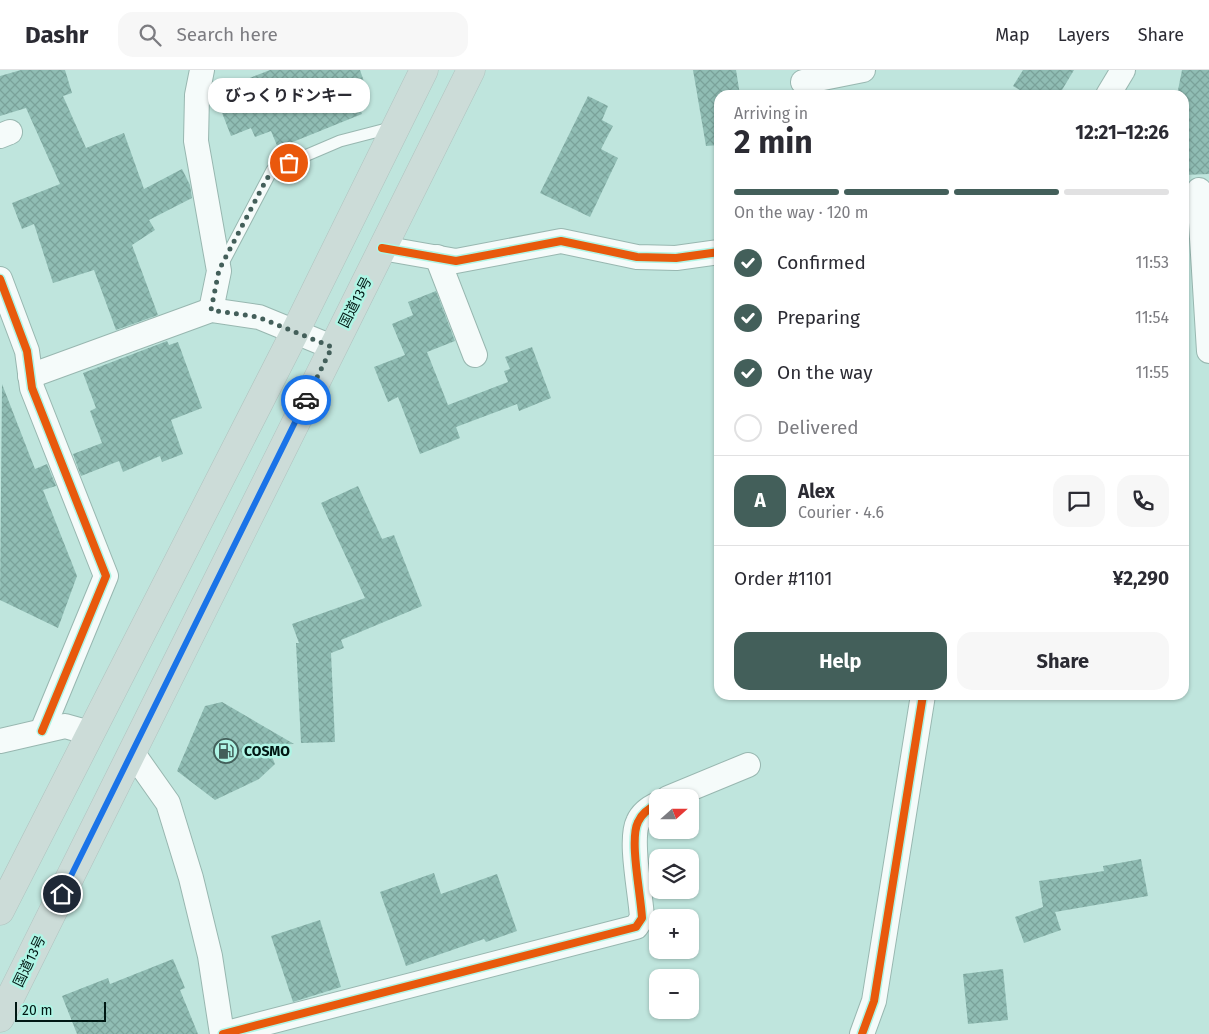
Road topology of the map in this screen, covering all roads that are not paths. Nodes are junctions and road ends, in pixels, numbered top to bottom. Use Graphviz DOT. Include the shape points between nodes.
graph roads {
  1 [pos="202,70"];
  2 [pos="424,70"];
  3 [pos="471,70"];
  4 [pos="863,70"];
  5 [pos="1119,71"];
  6 [pos="803,82"];
  7 [pos="1110,90"];
  8 [pos="396,126"];
  9 [pos="1197,191"];
  10 [pos="382,248"];
  11 [pos="714,253"];
  12 [pos="437,257"];
  13 [pos="219,270"];
  14 [pos="0,279"];
  15 [pos="211,310"];
  16 [pos="295,332"];
  17 [pos="332,347"];
  18 [pos="1209,351"];
  19 [pos="475,355"];
  20 [pos="30,376"];
  21 [pos="921,700"];
  22 [pos="42,731"];
  23 [pos="90,734"];
  24 [pos="0,741"];
  25 [pos="132,752"];
  26 [pos="748,765"];
  27 [pos="690,789"];
  28 [pos="649,811"];
  29 [pos="0,911"];
  30 [pos="0,1018"];
  31 [pos="222,1034"];
  32 [pos="862,1034"];
  1 -- 13 [label="street" via="197,95 196,141"];
  2 -- 8 [label="highway"];
  3 -- 10 [label="highway, 国道13号"];
  4 -- 6 [label="street"];
  5 -- 7 [label="street"];
  8 -- 13 [label="lane" via="340,141 272,170"];
  8 -- 16 [label="highway"];
  9 -- 18 [label="street"];
  10 -- 12 [label="street"];
  10 -- 17 [label="highway, 国道13号"];
  11 -- 12 [label="street" via="676,258 637,257 561,241 456,260"];
  12 -- 19 [label="street"];
  13 -- 15 [label="street"];
  14 -- 20 [label="street" via="27,351"];
  15 -- 16 [label="street" via="258,317"];
  15 -- 20 [label="street"];
  16 -- 17 [label="street"];
  16 -- 23 [label="highway"];
  17 -- 25 [label="highway, 国道13号"];
  20 -- 22 [label="street" via="106,576"];
  21 -- 32 [label="street" via="874,1001"];
  22 -- 23 [label="street" via="65,726"];
  22 -- 24 [label="street"];
  23 -- 29 [label="highway"];
  25 -- 30 [label="highway, 国道13号"];
  25 -- 31 [label="street" via="168,803 210,956"];
  26 -- 27 [label="street"];
  28 -- 31 [label="street" via="642,816 633,836 642,918 636,927"];
}
